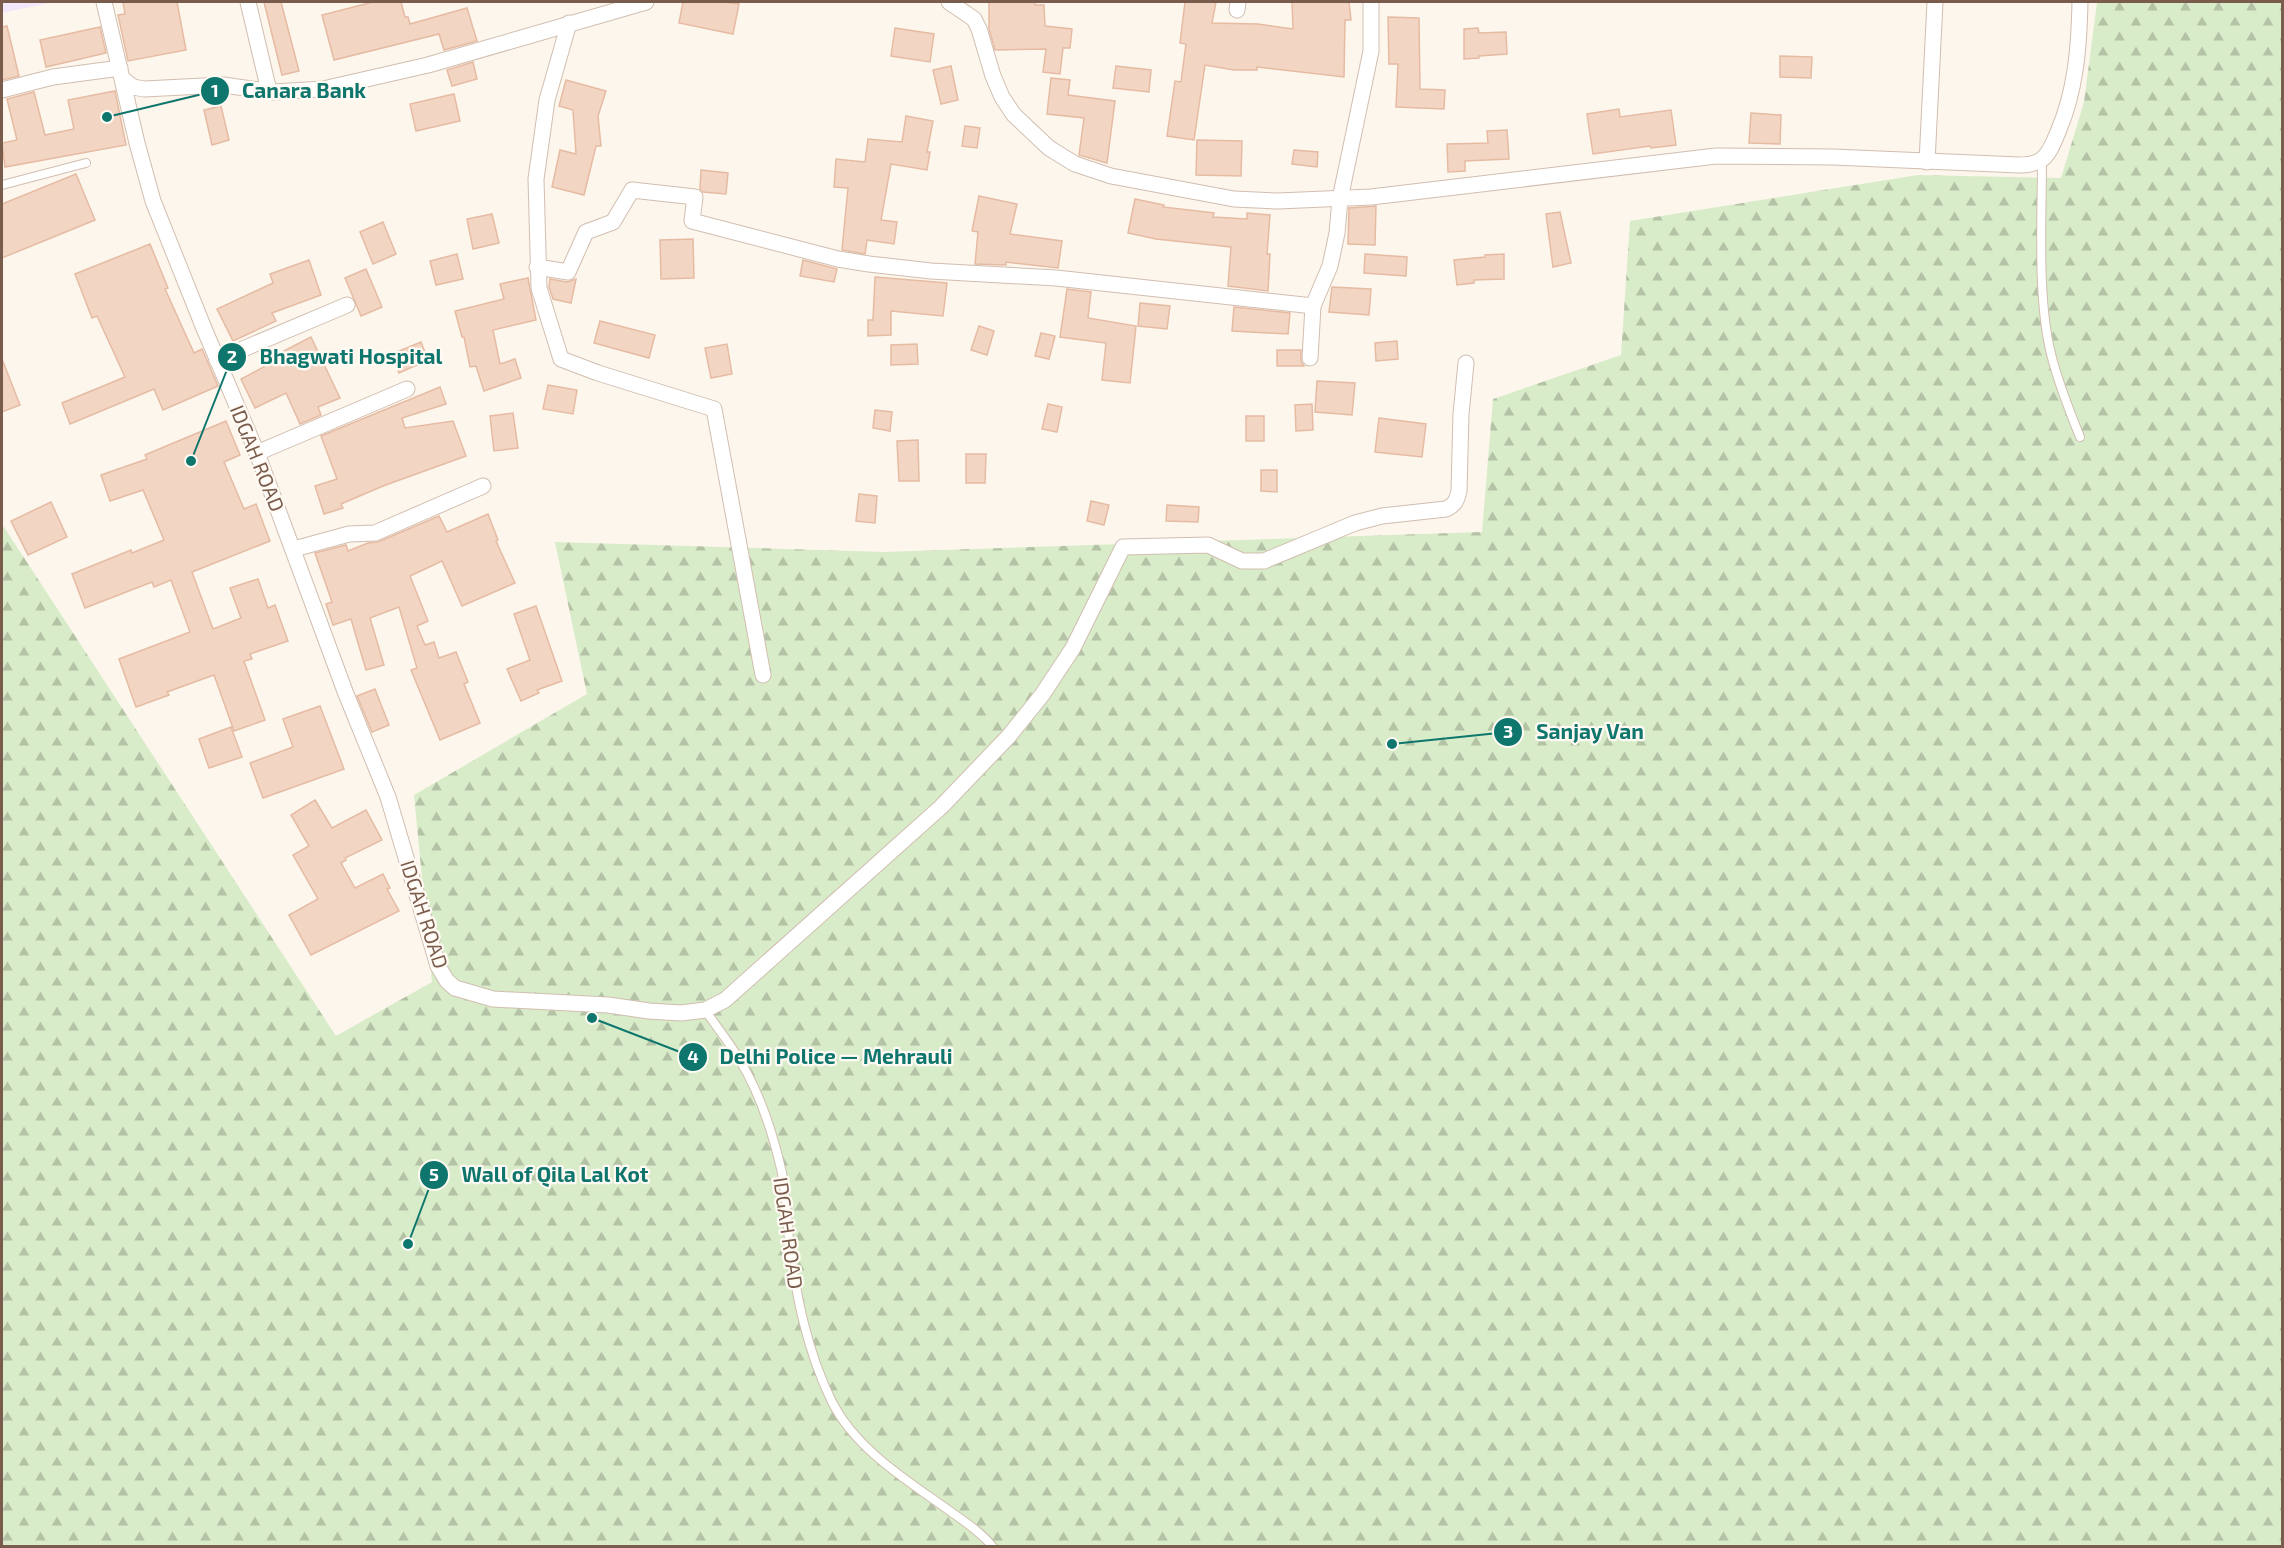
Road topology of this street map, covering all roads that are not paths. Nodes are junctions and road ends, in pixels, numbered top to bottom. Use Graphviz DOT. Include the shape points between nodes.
graph roads {
  1 [pos="104,2"];
  2 [pos="248,2"];
  3 [pos="646,2"];
  4 [pos="949,2"];
  5 [pos="1371,2"];
  6 [pos="1935,2"];
  7 [pos="2080,2"];
  8 [pos="569,23"];
  9 [pos="122,74"];
  10 [pos="2,90"];
  11 [pos="269,91"];
  12 [pos="2042,159"];
  13 [pos="1927,162"];
  14 [pos="86,164"];
  15 [pos="2,185"];
  16 [pos="1340,199"];
  17 [pos="537,267"];
  18 [pos="346,305"];
  19 [pos="1313,306"];
  20 [pos="1310,358"];
  21 [pos="217,360"];
  22 [pos="1466,363"];
  23 [pos="407,389"];
  24 [pos="2080,437"];
  25 [pos="257,453"];
  26 [pos="483,486"];
  27 [pos="294,549"];
  28 [pos="763,675"];
  29 [pos="705,1010"];
  30 [pos="992,1546"];
  1 -- 9 [label="street, IDGAH ROAD"];
  2 -- 11 [label="street"];
  3 -- 8 [label="street"];
  4 -- 16 [label="street" via="974,19 998,86 1014,115 1049,148 1075,164 1111,176 1234,199"];
  5 -- 16 [label="street" via="1371,51"];
  6 -- 13 [label="street"];
  7 -- 12 [label="street" via="2073,87 2067,111"];
  8 -- 11 [label="street" via="360,81 303,91"];
  8 -- 17 [label="street" via="547,100 536,179"];
  9 -- 10 [label="street" via="53,76"];
  9 -- 11 [label="street" via="133,87 223,85"];
  9 -- 21 [label="street, IDGAH ROAD" via="153,201"];
  12 -- 13 [label="street" via="2019,165"];
  12 -- 24 [label="lane" via="2042,260 2050,353"];
  13 -- 16 [label="street" via="1716,156"];
  14 -- 15 [label="lane"];
  16 -- 19 [label="street" via="1330,266"];
  17 -- 19 [label="street" via="568,272 586,232 613,222 632,190 695,197 693,221 838,259"];
  17 -- 28 [label="street" via="538,288 561,358 714,409"];
  18 -- 21 [label="street"];
  19 -- 20 [label="street"];
  21 -- 25 [label="street, IDGAH ROAD"];
  22 -- 29 [label="street" via="1459,490 1452,506 1355,523 1264,561 1242,561 1208,545 1123,547 1073,648 1010,736 941,807 725,1000"];
  23 -- 25 [label="street"];
  25 -- 27 [label="street, IDGAH ROAD"];
  26 -- 27 [label="street" via="375,532 349,534"];
  27 -- 29 [label="street, IDGAH ROAD" via="388,797 438,966 447,981 465,992 493,999 681,1013"];
  29 -- 30 [label="lane, IDGAH ROAD" via="749,1076 774,1139 804,1328 833,1404 855,1435 889,1467"];
}
